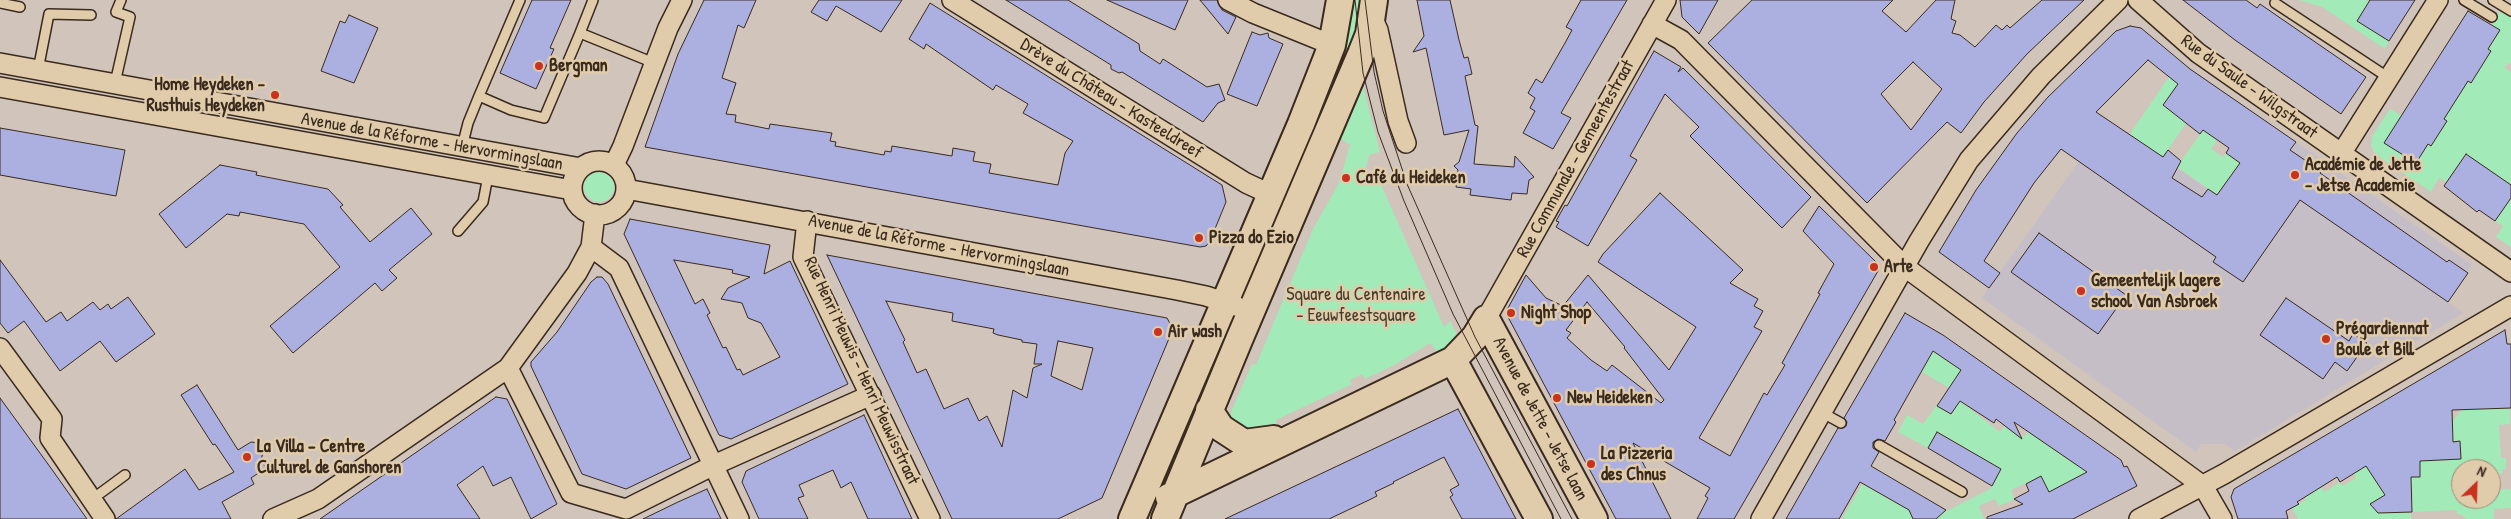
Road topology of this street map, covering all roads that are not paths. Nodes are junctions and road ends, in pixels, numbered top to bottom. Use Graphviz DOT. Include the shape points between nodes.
graph roads {
  1 [pos="121,0"];
  2 [pos="520,0"];
  3 [pos="593,0"];
  4 [pos="682,0"];
  5 [pos="952,0"];
  6 [pos="1228,0"];
  7 [pos="1340,0"];
  8 [pos="1666,0"];
  9 [pos="2118,0"];
  10 [pos="2138,0"];
  11 [pos="2438,0"];
  12 [pos="2464,0"];
  13 [pos="2493,0"];
  14 [pos="0,3"];
  15 [pos="2275,3"];
  16 [pos="20,7"];
  17 [pos="1373,8"];
  18 [pos="2511,11"];
  19 [pos="90,15"];
  20 [pos="2492,17"];
  21 [pos="1652,24"];
  22 [pos="580,33"];
  23 [pos="1332,44"];
  24 [pos="0,63"];
  25 [pos="654,63"];
  26 [pos="38,70"];
  27 [pos="2390,78"];
  28 [pos="115,83"];
  29 [pos="0,87"];
  30 [pos="479,96"];
  31 [pos="284,115"];
  32 [pos="280,139"];
  33 [pos="1406,143"];
  34 [pos="462,147"];
  35 [pos="2341,154"];
  36 [pos="614,165"];
  37 [pos="581,168"];
  38 [pos="488,176"];
  39 [pos="572,190"];
  40 [pos="626,190"];
  41 [pos="1272,195"];
  42 [pos="595,214"];
  43 [pos="807,221"];
  44 [pos="458,231"];
  45 [pos="591,247"];
  46 [pos="1905,267"];
  47 [pos="2511,272"];
  48 [pos="1225,302"];
  49 [pos="2511,306"];
  50 [pos="1251,311"];
  51 [pos="1486,318"];
  52 [pos="0,348"];
  53 [pos="1453,360"];
  54 [pos="508,368"];
  55 [pos="871,395"];
  56 [pos="1209,410"];
  57 [pos="1821,412"];
  58 [pos="1841,423"];
  59 [pos="1294,436"];
  60 [pos="1880,445"];
  61 [pos="714,465"];
  62 [pos="125,475"];
  63 [pos="2203,486"];
  64 [pos="1962,492"];
  65 [pos="1175,494"];
  66 [pos="91,500"];
  67 [pos="296,514"];
  68 [pos="1131,517"];
  69 [pos="105,519"];
  70 [pos="272,519"];
  71 [pos="739,519"];
  72 [pos="930,519"];
  73 [pos="1165,519"];
  74 [pos="1539,519"];
  75 [pos="1594,519"];
  76 [pos="1760,519"];
  77 [pos="2139,519"];
  78 [pos="2222,519"];
  1 -- 28 [label="lane" via="116,12 130,17"];
  2 -- 30 [label="lane"];
  3 -- 22 [label="lane"];
  4 -- 25 [label="street"];
  5 -- 41 [label="street, Drève du Château - Kasteeldreef"];
  6 -- 23 [label="street"];
  7 -- 23 [label="main road"];
  8 -- 21 [label="street, Rue Communale - Gemeentestraat"];
  9 -- 46 [label="street" via="2041,76 1969,160"];
  10 -- 35 [label="street, Rue du Saule - Wilgstraat" via="2198,53"];
  11 -- 27 [label="street"];
  12 -- 20 [label="lane"];
  13 -- 18 [label="lane"];
  14 -- 16 [label="lane"];
  15 -- 27 [label="lane"];
  17 -- 33 [label="street" via="1398,121"];
  17 -- 50 [label="main road" via="1361,54"];
  19 -- 26 [label="lane" via="49,14"];
  21 -- 46 [label="street" via="1681,40"];
  21 -- 51 [label="street, Rue Communale - Gemeentestraat"];
  22 -- 25 [label="lane"];
  22 -- 30 [label="lane" via="544,118 511,110"];
  23 -- 41 [label="main road"];
  24 -- 26 [label="street, Avenue de la Réforme - Hervormingslaan"];
  25 -- 36 [label="street"];
  26 -- 28 [label="street, Avenue de la Réforme - Hervormingslaan"];
  27 -- 35 [label="street"];
  28 -- 31 [label="street, Avenue de la Réforme - Hervormingslaan"];
  29 -- 32 [label="street, Avenue de la Réforme - Hervormingslaan"];
  30 -- 34 [label="lane"];
  31 -- 32 [label="street, Avenue de la Réforme - Hervormingslaan"];
  31 -- 34 [label="street, Avenue de la Réforme - Hervormingslaan"];
  32 -- 38 [label="street, Avenue de la Réforme - Hervormingslaan"];
  34 -- 37 [label="street, Avenue de la Réforme - Hervormingslaan"];
  35 -- 47 [label="street, Rue du Saule - Wilgstraat"];
  36 -- 37 [label="street, Avenue de la Réforme - Hervormingslaan" via="597,161"];
  36 -- 40 [label="street" via="625,180"];
  37 -- 39 [label="street, Avenue de la Réforme - Hervormingslaan"];
  38 -- 39 [label="street, Avenue de la Réforme - Hervormingslaan"];
  38 -- 44 [label="lane" via="483,202"];
  39 -- 42 [label="street, Avenue de la Réforme - Hervormingslaan" via="580,206"];
  40 -- 42 [label="street" via="619,206 612,211"];
  40 -- 43 [label="street, Avenue de la Réforme - Hervormingslaan"];
  41 -- 48 [label="main road"];
  42 -- 45 [label="street"];
  43 -- 48 [label="street, Avenue de la Réforme - Hervormingslaan"];
  43 -- 55 [label="street, Rue Henri Meuwis - Henri Meuwisstraat" via="804,257"];
  45 -- 54 [label="street" via="577,273"];
  45 -- 61 [label="street" via="619,268"];
  46 -- 57 [label="street"];
  46 -- 63 [label="street"];
  48 -- 50 [label="street, Avenue de la Réforme - Hervormingslaan"];
  48 -- 68 [label="main road"];
  49 -- 63 [label="street"];
  50 -- 56 [label="main road"];
  51 -- 53 [label="main road" via="1475,337"];
  51 -- 75 [label="main road, Avenue de Jette - Jetse laan"];
  52 -- 66 [label="street" via="52,419 50,438"];
  53 -- 59 [label="main road"];
  53 -- 74 [label="main road"];
  54 -- 61 [label="street" via="571,493 626,510"];
  54 -- 67 [label="street"];
  55 -- 61 [label="street"];
  55 -- 72 [label="street, Rue Henri Meuwis - Henri Meuwisstraat"];
  56 -- 59 [label="main road" via="1221,428 1244,443"];
  56 -- 65 [label="main road"];
  57 -- 58 [label="lane"];
  57 -- 76 [label="street"];
  59 -- 65 [label="main road"];
  60 -- 64 [label="lane"];
  61 -- 71 [label="street"];
  62 -- 66 [label="lane"];
  63 -- 77 [label="street"];
  63 -- 78 [label="street"];
  65 -- 68 [label="main road"];
  65 -- 73 [label="main road"];
  66 -- 69 [label="street"];
  67 -- 70 [label="street"];
}
